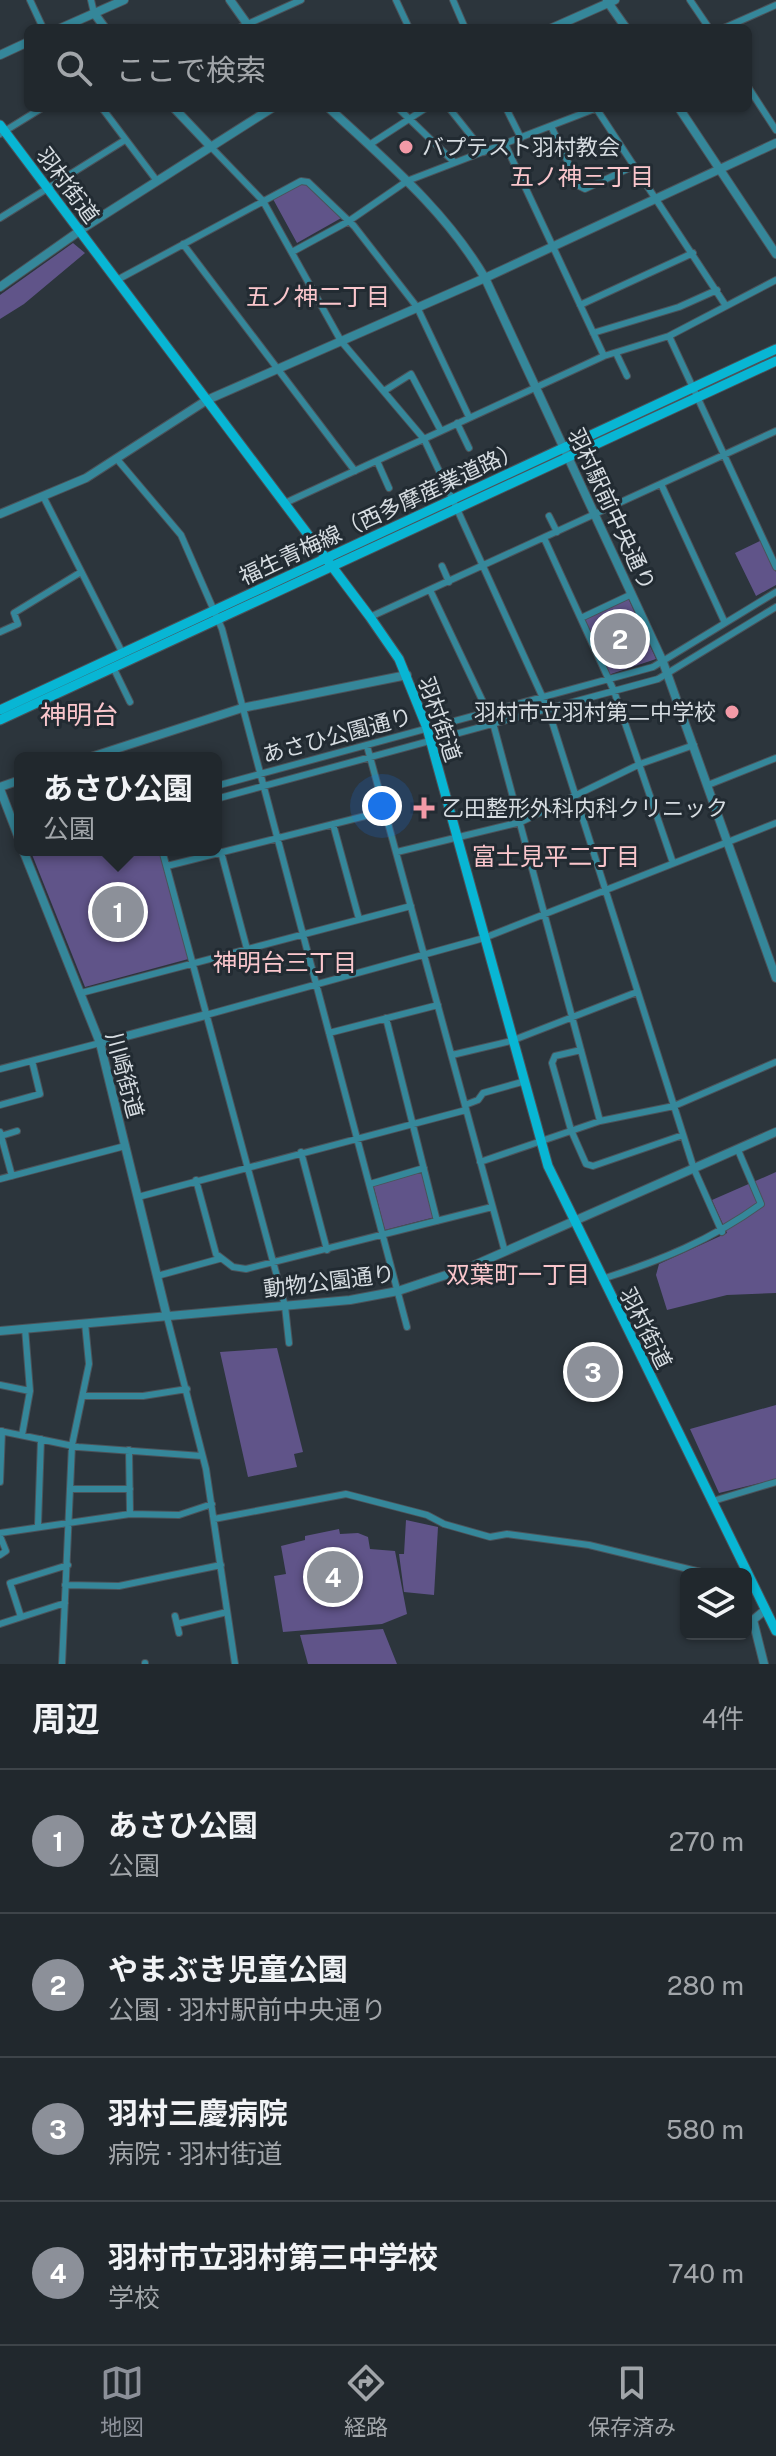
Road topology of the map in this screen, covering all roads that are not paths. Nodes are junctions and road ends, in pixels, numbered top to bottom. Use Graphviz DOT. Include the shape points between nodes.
graph roads {
  1 [pos="30,0"];
  2 [pos="91,0"];
  3 [pos="124,0"];
  4 [pos="230,0"];
  5 [pos="301,0"];
  6 [pos="396,0"];
  7 [pos="453,0"];
  8 [pos="690,0"];
  9 [pos="610,1"];
  10 [pos="776,5"];
  11 [pos="94,13"];
  12 [pos="574,18"];
  13 [pos="41,24"];
  14 [pos="70,24"];
  15 [pos="102,24"];
  16 [pos="243,24"];
  17 [pos="251,24"];
  18 [pos="407,24"];
  19 [pos="463,24"];
  20 [pos="561,24"];
  21 [pos="578,24"];
  22 [pos="624,24"];
  23 [pos="706,24"];
  24 [pos="733,24"];
  25 [pos="24,44"];
  26 [pos="0,55"];
  27 [pos="752,93"];
  28 [pos="35,112"];
  29 [pos="106,112"];
  30 [pos="178,112"];
  31 [pos="266,112"];
  32 [pos="333,112"];
  33 [pos="402,112"];
  34 [pos="418,112"];
  35 [pos="452,112"];
  36 [pos="508,112"];
  37 [pos="586,112"];
  38 [pos="599,112"];
  39 [pos="682,112"];
  40 [pos="408,117"];
  41 [pos="551,126"];
  42 [pos="2,130"];
  43 [pos="776,130"];
  44 [pos="521,138"];
  45 [pos="125,140"];
  46 [pos="776,143"];
  47 [pos="505,144"];
  48 [pos="369,145"];
  49 [pos="211,147"];
  50 [pos="484,152"];
  51 [pos="454,162"];
  52 [pos="634,166"];
  53 [pos="719,169"];
  54 [pos="157,181"];
  55 [pos="407,181"];
  56 [pos="48,188"];
  57 [pos="655,198"];
  58 [pos="263,201"];
  59 [pos="0,218"];
  60 [pos="349,221"];
  61 [pos="80,230"];
  62 [pos="183,244"];
  63 [pos="553,246"];
  64 [pos="292,252"];
  65 [pos="693,253"];
  66 [pos="776,254"];
  67 [pos="485,278"];
  68 [pos="117,280"];
  69 [pos="776,280"];
  70 [pos="1,285"];
  71 [pos="717,290"];
  72 [pos="580,305"];
  73 [pos="726,306"];
  74 [pos="417,307"];
  75 [pos="593,333"];
  76 [pos="669,336"];
  77 [pos="341,341"];
  78 [pos="776,349"];
  79 [pos="616,353"];
  80 [pos="604,356"];
  81 [pos="776,361"];
  82 [pos="278,368"];
  83 [pos="627,376"];
  84 [pos="536,387"];
  85 [pos="384,391"];
  86 [pos="696,392"];
  87 [pos="207,400"];
  88 [pos="469,417"];
  89 [pos="457,423"];
  90 [pos="441,431"];
  91 [pos="776,431"];
  92 [pos="424,439"];
  93 [pos="564,447"];
  94 [pos="469,448"];
  95 [pos="724,455"];
  96 [pos="569,457"];
  97 [pos="116,458"];
  98 [pos="377,461"];
  99 [pos="355,471"];
  100 [pos="661,484"];
  101 [pos="389,488"];
  102 [pos="43,496"];
  103 [pos="285,503"];
  104 [pos="454,504"];
  105 [pos="0,514"];
  106 [pos="595,514"];
  107 [pos="549,516"];
  108 [pos="557,532"];
  109 [pos="544,538"];
  110 [pos="325,557"];
  111 [pos="442,566"];
  112 [pos="483,567"];
  113 [pos="776,567"];
  114 [pos="333,568"];
  115 [pos="81,572"];
  116 [pos="449,582"];
  117 [pos="430,590"];
  118 [pos="776,592"];
  119 [pos="632,594"];
  120 [pos="776,607"];
  121 [pos="216,615"];
  122 [pos="370,617"];
  123 [pos="581,618"];
  124 [pos="725,623"];
  125 [pos="0,632"];
  126 [pos="125,657"];
  127 [pos="663,662"];
  128 [pos="113,667"];
  129 [pos="667,673"];
  130 [pos="407,675"];
  131 [pos="608,679"];
  132 [pos="614,691"];
  133 [pos="543,697"];
  134 [pos="130,702"];
  135 [pos="242,708"];
  136 [pos="548,709"];
  137 [pos="0,710"];
  138 [pos="488,712"];
  139 [pos="0,720"];
  140 [pos="493,723"];
  141 [pos="427,728"];
  142 [pos="430,740"];
  143 [pos="694,745"];
  144 [pos="367,746"];
  145 [pos="106,752"];
  146 [pos="370,758"];
  147 [pos="776,758"];
  148 [pos="640,764"];
  149 [pos="259,775"];
  150 [pos="222,784"];
  151 [pos="708,785"];
  152 [pos="263,786"];
  153 [pos="0,788"];
  154 [pos="576,795"];
  155 [pos="222,797"];
  156 [pos="385,811"];
  157 [pos="521,822"];
  158 [pos="776,823"];
  159 [pos="333,824"];
  160 [pos="14,825"];
  161 [pos="457,837"];
  162 [pos="276,838"];
  163 [pos="728,843"];
  164 [pos="222,852"];
  165 [pos="397,852"];
  166 [pos="28,856"];
  167 [pos="164,856"];
  168 [pos="206,856"];
  169 [pos="222,856"];
  170 [pos="673,863"];
  171 [pos="167,866"];
  172 [pos="606,890"];
  173 [pos="411,906"];
  174 [pos="545,915"];
  175 [pos="359,919"];
  176 [pos="302,934"];
  177 [pos="484,938"];
  178 [pos="247,949"];
  179 [pos="425,954"];
  180 [pos="194,964"];
  181 [pos="776,978"];
  182 [pos="315,985"];
  183 [pos="637,992"];
  184 [pos="81,993"];
  185 [pos="438,1005"];
  186 [pos="206,1015"];
  187 [pos="572,1017"];
  188 [pos="386,1018"];
  189 [pos="329,1033"];
  190 [pos="511,1041"];
  191 [pos="100,1043"];
  192 [pos="581,1050"];
  193 [pos="452,1055"];
  194 [pos="32,1061"];
  195 [pos="776,1062"];
  196 [pos="0,1069"];
  197 [pos="522,1082"];
  198 [pos="0,1105"];
  199 [pos="674,1106"];
  200 [pos="465,1107"];
  201 [pos="600,1121"];
  202 [pos="412,1124"];
  203 [pos="571,1130"];
  204 [pos="17,1131"];
  205 [pos="775,1133"];
  206 [pos="0,1134"];
  207 [pos="683,1135"];
  208 [pos="357,1138"];
  209 [pos="539,1141"];
  210 [pos="125,1146"];
  211 [pos="738,1150"];
  212 [pos="301,1152"];
  213 [pos="480,1162"];
  214 [pos="247,1166"];
  215 [pos="424,1168"];
  216 [pos="694,1169"];
  217 [pos="12,1176"];
  218 [pos="0,1179"];
  219 [pos="196,1180"];
  220 [pos="370,1184"];
  221 [pos="138,1197"];
  222 [pos="492,1207"];
  223 [pos="437,1221"];
  224 [pos="573,1222"];
  225 [pos="722,1232"];
  226 [pos="384,1236"];
  227 [pos="327,1250"];
  228 [pos="505,1252"];
  229 [pos="219,1259"];
  230 [pos="273,1265"];
  231 [pos="157,1276"];
  232 [pos="602,1279"];
  233 [pos="398,1291"];
  234 [pos="285,1306"];
  235 [pos="167,1317"];
  236 [pos="85,1323"];
  237 [pos="407,1327"];
  238 [pos="25,1328"];
  239 [pos="0,1331"];
  240 [pos="289,1343"];
  241 [pos="0,1385"];
  242 [pos="187,1389"];
  243 [pos="30,1391"];
  244 [pos="83,1396"];
  245 [pos="1,1431"];
  246 [pos="22,1435"];
  247 [pos="41,1439"];
  248 [pos="72,1445"];
  249 [pos="129,1450"];
  250 [pos="202,1456"];
  251 [pos="0,1482"];
  252 [pos="776,1482"];
  253 [pos="70,1489"];
  254 [pos="130,1489"];
  255 [pos="713,1501"];
  256 [pos="212,1504"];
  257 [pos="130,1514"];
  258 [pos="214,1519"];
  259 [pos="71,1524"];
  260 [pos="38,1525"];
  261 [pos="0,1534"];
  262 [pos="0,1555"];
  263 [pos="68,1565"];
  264 [pos="221,1565"];
  265 [pos="684,1568"];
  266 [pos="744,1568"];
  267 [pos="65,1585"];
  268 [pos="752,1586"];
  269 [pos="65,1603"];
  270 [pos="765,1610"];
  271 [pos="227,1612"];
  272 [pos="175,1616"];
  273 [pos="21,1617"];
  274 [pos="0,1624"];
  275 [pos="177,1624"];
  276 [pos="776,1631"];
  277 [pos="179,1633"];
  278 [pos="62,1664"];
  279 [pos="235,1664"];
  280 [pos="764,1664"];
  1 -- 13 [label="street"];
  2 -- 11 [label="street"];
  3 -- 11 [label="street"];
  4 -- 16 [label="street"];
  5 -- 17 [label="street"];
  6 -- 18 [label="street"];
  7 -- 19 [label="street"];
  8 -- 23 [label="street"];
  9 -- 12 [label="street"];
  9 -- 22 [label="street"];
  10 -- 24 [label="street"];
  11 -- 14 [label="street"];
  11 -- 15 [label="street"];
  12 -- 20 [label="street"];
  12 -- 21 [label="street"];
  25 -- 26 [label="street"];
  27 -- 43 [label="street"];
  28 -- 42 [label="street"];
  29 -- 45 [label="street"];
  30 -- 49 [label="street"];
  31 -- 49 [label="street"];
  32 -- 48 [label="street, 羽村駅前中央通り"];
  33 -- 40 [label="street"];
  34 -- 40 [label="street"];
  35 -- 50 [label="street"];
  36 -- 44 [label="street"];
  37 -- 41 [label="street"];
  38 -- 52 [label="street"];
  39 -- 53 [label="street"];
  40 -- 48 [label="street"];
  40 -- 51 [label="street"];
  41 -- 44 [label="street"];
  41 -- 52 [label="street" via="585,189"];
  42 -- 56 [label="main road, 羽村街道"];
  44 -- 47 [label="street"];
  45 -- 54 [label="street"];
  45 -- 56 [label="street"];
  46 -- 53 [label="street"];
  47 -- 50 [label="street"];
  47 -- 63 [label="street"];
  48 -- 55 [label="street, 羽村駅前中央通り"];
  49 -- 54 [label="street"];
  49 -- 58 [label="street"];
  50 -- 51 [label="street"];
  51 -- 55 [label="street"];
  52 -- 57 [label="street"];
  53 -- 57 [label="street"];
  53 -- 66 [label="street"];
  54 -- 61 [label="street"];
  55 -- 60 [label="street"];
  55 -- 67 [label="street, 羽村駅前中央通り" via="448,223"];
  56 -- 59 [label="street"];
  56 -- 61 [label="main road, 羽村街道"];
  57 -- 63 [label="street"];
  57 -- 65 [label="street"];
  58 -- 60 [label="street" via="308,182"];
  58 -- 62 [label="street"];
  58 -- 64 [label="street"];
  60 -- 64 [label="street"];
  60 -- 74 [label="street"];
  61 -- 68 [label="main road, 羽村街道"];
  61 -- 70 [label="street"];
  62 -- 68 [label="street"];
  62 -- 82 [label="street"];
  63 -- 67 [label="street"];
  63 -- 72 [label="street"];
  64 -- 77 [label="street"];
  65 -- 71 [label="street"];
  65 -- 72 [label="street"];
  67 -- 74 [label="street"];
  67 -- 84 [label="street, 羽村駅前中央通り"];
  68 -- 87 [label="main road, 羽村街道"];
  69 -- 73 [label="street"];
  71 -- 73 [label="street"];
  71 -- 75 [label="street"];
  72 -- 75 [label="street"];
  73 -- 76 [label="street"];
  74 -- 77 [label="street"];
  74 -- 88 [label="street"];
  75 -- 80 [label="street"];
  76 -- 79 [label="street"];
  76 -- 86 [label="street"];
  77 -- 82 [label="street"];
  77 -- 85 [label="street"];
  78 -- 86 [label="main road, 福生青梅線（西多摩産業道路）"];
  79 -- 80 [label="street"];
  79 -- 83 [label="street"];
  80 -- 84 [label="street"];
  81 -- 86 [label="main road, 福生青梅線（西多摩産業道路）"];
  82 -- 87 [label="street"];
  82 -- 99 [label="street"];
  84 -- 88 [label="street"];
  84 -- 93 [label="street, 羽村駅前中央通り"];
  85 -- 90 [label="street" via="411,374"];
  85 -- 92 [label="street"];
  86 -- 93 [label="main road, 福生青梅線（西多摩産業道路）"];
  86 -- 95 [label="street"];
  86 -- 96 [label="main road, 福生青梅線（西多摩産業道路）"];
  87 -- 97 [label="street"];
  87 -- 103 [label="main road, 羽村街道"];
  88 -- 89 [label="street"];
  89 -- 90 [label="street"];
  89 -- 94 [label="street"];
  90 -- 92 [label="street"];
  91 -- 95 [label="street"];
  92 -- 98 [label="street"];
  92 -- 104 [label="street"];
  93 -- 96 [label="street, 羽村駅前中央通り"];
  93 -- 104 [label="main road, 福生青梅線（西多摩産業道路）"];
  95 -- 100 [label="street"];
  95 -- 113 [label="street"];
  96 -- 104 [label="main road, 福生青梅線（西多摩産業道路）"];
  96 -- 106 [label="street, 羽村駅前中央通り"];
  97 -- 102 [label="street"];
  97 -- 121 [label="street" via="181,535"];
  98 -- 99 [label="street"];
  98 -- 101 [label="street"];
  99 -- 103 [label="street"];
  100 -- 106 [label="street"];
  100 -- 124 [label="street"];
  102 -- 105 [label="street"];
  102 -- 115 [label="street"];
  103 -- 110 [label="main road, 羽村街道"];
  104 -- 110 [label="main road, 福生青梅線（西多摩産業道路）"];
  104 -- 112 [label="street"];
  104 -- 114 [label="main road, 福生青梅線（西多摩産業道路）"];
  106 -- 108 [label="street"];
  106 -- 119 [label="street, 羽村駅前中央通り"];
  107 -- 108 [label="street"];
  108 -- 109 [label="street"];
  109 -- 112 [label="street"];
  109 -- 123 [label="street"];
  110 -- 114 [label="main road, 羽村街道"];
  110 -- 121 [label="main road, 福生青梅線（西多摩産業道路）"];
  111 -- 116 [label="street"];
  112 -- 116 [label="street"];
  112 -- 133 [label="street"];
  114 -- 121 [label="main road, 福生青梅線（西多摩産業道路）"];
  114 -- 122 [label="main road, 羽村街道"];
  115 -- 125 [label="street" via="14,613 18,624"];
  115 -- 126 [label="street"];
  116 -- 117 [label="street"];
  117 -- 122 [label="street"];
  117 -- 138 [label="street"];
  118 -- 124 [label="street, あさひ公園通り"];
  119 -- 123 [label="street"];
  119 -- 127 [label="street, 羽村駅前中央通り"];
  120 -- 129 [label="street, あさひ公園通り"];
  121 -- 126 [label="main road, 福生青梅線（西多摩産業道路）"];
  121 -- 135 [label="street"];
  122 -- 130 [label="main road, 羽村街道"];
  123 -- 131 [label="street"];
  124 -- 127 [label="street, あさひ公園通り"];
  126 -- 128 [label="main road, 福生青梅線（西多摩産業道路）"];
  126 -- 137 [label="main road, 福生青梅線（西多摩産業道路）"];
  127 -- 129 [label="street, 羽村駅前中央通り"];
  127 -- 131 [label="street, あさひ公園通り"];
  128 -- 134 [label="street"];
  128 -- 139 [label="main road, 福生青梅線（西多摩産業道路）"];
  129 -- 132 [label="street, あさひ公園通り"];
  129 -- 143 [label="street, 羽村駅前中央通り"];
  130 -- 135 [label="street"];
  130 -- 141 [label="main road, 羽村街道"];
  131 -- 132 [label="street"];
  131 -- 133 [label="street, あさひ公園通り"];
  132 -- 136 [label="street, あさひ公園通り"];
  132 -- 148 [label="street"];
  133 -- 136 [label="street"];
  133 -- 138 [label="street, あさひ公園通り"];
  135 -- 145 [label="street"];
  135 -- 149 [label="street"];
  136 -- 140 [label="street, あさひ公園通り"];
  136 -- 154 [label="street"];
  138 -- 140 [label="street"];
  138 -- 141 [label="street, あさひ公園通り"];
  140 -- 142 [label="street, あさひ公園通り"];
  140 -- 157 [label="street"];
  141 -- 142 [label="main road, 羽村街道"];
  141 -- 144 [label="street, あさひ公園通り"];
  142 -- 146 [label="street, あさひ公園通り"];
  142 -- 161 [label="main road, 羽村街道"];
  143 -- 148 [label="street"];
  143 -- 151 [label="street, 羽村駅前中央通り"];
  144 -- 146 [label="street"];
  144 -- 149 [label="street, あさひ公園通り"];
  146 -- 152 [label="street, あさひ公園通り"];
  146 -- 156 [label="street"];
  147 -- 151 [label="street"];
  148 -- 154 [label="street"];
  148 -- 170 [label="street"];
  149 -- 150 [label="street, あさひ公園通り"];
  149 -- 152 [label="street"];
  151 -- 163 [label="street, 羽村駅前中央通り"];
  152 -- 155 [label="street, あさひ公園通り"];
  152 -- 162 [label="street"];
  153 -- 160 [label="street"];
  154 -- 157 [label="street"];
  154 -- 172 [label="street"];
  156 -- 159 [label="street"];
  156 -- 165 [label="street"];
  157 -- 161 [label="street"];
  157 -- 174 [label="street"];
  158 -- 163 [label="street"];
  159 -- 162 [label="street"];
  159 -- 175 [label="street"];
  161 -- 165 [label="street"];
  161 -- 177 [label="main road, 羽村街道"];
  162 -- 164 [label="street"];
  162 -- 176 [label="street"];
  163 -- 170 [label="street"];
  163 -- 181 [label="street, 羽村駅前中央通り"];
  165 -- 173 [label="street"];
  166 -- 184 [label="street, 川崎街道"];
  167 -- 171 [label="street"];
  168 -- 171 [label="street"];
  169 -- 178 [label="street"];
  170 -- 172 [label="street"];
  171 -- 180 [label="street"];
  172 -- 174 [label="street"];
  172 -- 183 [label="street"];
  173 -- 175 [label="street"];
  173 -- 179 [label="street"];
  174 -- 177 [label="street"];
  174 -- 187 [label="street"];
  175 -- 176 [label="street"];
  176 -- 178 [label="street"];
  176 -- 182 [label="street"];
  177 -- 179 [label="street"];
  177 -- 190 [label="main road, 羽村街道"];
  178 -- 180 [label="street"];
  179 -- 182 [label="street"];
  179 -- 185 [label="street"];
  180 -- 184 [label="street"];
  180 -- 186 [label="street"];
  182 -- 186 [label="street"];
  182 -- 189 [label="street"];
  183 -- 187 [label="street"];
  183 -- 199 [label="street"];
  184 -- 191 [label="street, 川崎街道"];
  185 -- 188 [label="street"];
  185 -- 193 [label="street"];
  186 -- 191 [label="street"];
  186 -- 214 [label="street"];
  187 -- 190 [label="street"];
  187 -- 192 [label="street"];
  188 -- 189 [label="street"];
  188 -- 202 [label="street"];
  189 -- 208 [label="street"];
  190 -- 193 [label="street"];
  190 -- 197 [label="main road, 羽村街道"];
  191 -- 194 [label="street"];
  191 -- 210 [label="street, 川崎街道"];
  192 -- 201 [label="street"];
  192 -- 203 [label="street" via="555,1056 552,1063"];
  193 -- 200 [label="street"];
  194 -- 196 [label="street"];
  194 -- 198 [label="street" via="40,1094"];
  195 -- 199 [label="street"];
  197 -- 200 [label="street" via="483,1093"];
  197 -- 209 [label="main road, 羽村街道"];
  199 -- 201 [label="street"];
  199 -- 207 [label="street"];
  200 -- 202 [label="street"];
  200 -- 213 [label="street"];
  201 -- 203 [label="street"];
  202 -- 208 [label="street"];
  202 -- 215 [label="street"];
  203 -- 207 [label="street" via="586,1164 593,1166"];
  203 -- 209 [label="street"];
  204 -- 206 [label="street"];
  205 -- 211 [label="street, 動物公園通り"];
  206 -- 217 [label="street"];
  207 -- 216 [label="street"];
  208 -- 212 [label="street"];
  208 -- 220 [label="street"];
  209 -- 213 [label="street"];
  209 -- 224 [label="main road, 羽村街道"];
  210 -- 217 [label="street"];
  210 -- 221 [label="street, 川崎街道"];
  211 -- 216 [label="street, 動物公園通り"];
  211 -- 225 [label="street" via="761,1204"];
  212 -- 214 [label="street"];
  212 -- 227 [label="street"];
  213 -- 222 [label="street"];
  214 -- 219 [label="street"];
  214 -- 230 [label="street"];
  215 -- 220 [label="street"];
  215 -- 223 [label="street"];
  216 -- 224 [label="street, 動物公園通り"];
  216 -- 225 [label="street"];
  217 -- 218 [label="street"];
  219 -- 221 [label="street"];
  219 -- 229 [label="street"];
  220 -- 226 [label="street"];
  221 -- 231 [label="street, 川崎街道"];
  222 -- 223 [label="street"];
  222 -- 228 [label="street"];
  223 -- 226 [label="street"];
  224 -- 228 [label="street, 動物公園通り"];
  224 -- 232 [label="main road, 羽村街道"];
  225 -- 232 [label="street" via="675,1255"];
  226 -- 227 [label="street"];
  226 -- 233 [label="street"];
  227 -- 230 [label="street"];
  228 -- 233 [label="street, 動物公園通り"];
  229 -- 230 [label="street" via="246,1269"];
  229 -- 231 [label="street"];
  230 -- 234 [label="street"];
  231 -- 235 [label="street, 川崎街道"];
  232 -- 255 [label="main road, 羽村街道"];
  233 -- 234 [label="street, 動物公園通り"];
  233 -- 237 [label="street"];
  234 -- 235 [label="street, 動物公園通り"];
  234 -- 240 [label="street"];
  235 -- 236 [label="street, 動物公園通り"];
  235 -- 242 [label="street"];
  236 -- 238 [label="street, 動物公園通り"];
  236 -- 244 [label="street" via="89,1364"];
  238 -- 239 [label="street, 動物公園通り"];
  238 -- 243 [label="street"];
  241 -- 243 [label="street"];
  242 -- 244 [label="street" via="143,1396"];
  242 -- 250 [label="street"];
  243 -- 246 [label="street"];
  244 -- 248 [label="street"];
  245 -- 246 [label="street"];
  245 -- 251 [label="street"];
  246 -- 247 [label="street"];
  247 -- 248 [label="street"];
  247 -- 260 [label="street"];
  248 -- 249 [label="street"];
  248 -- 253 [label="street"];
  249 -- 250 [label="street"];
  249 -- 254 [label="street"];
  250 -- 256 [label="street"];
  252 -- 255 [label="street"];
  253 -- 254 [label="street"];
  253 -- 259 [label="street"];
  254 -- 257 [label="street"];
  255 -- 266 [label="main road, 羽村街道"];
  256 -- 257 [label="street" via="179,1515"];
  256 -- 258 [label="street"];
  257 -- 259 [label="street"];
  258 -- 264 [label="street"];
  258 -- 265 [label="street" via="346,1494 490,1537 507,1534 589,1545"];
  259 -- 260 [label="street"];
  259 -- 263 [label="street"];
  260 -- 261 [label="street"];
  261 -- 262 [label="street" via="6,1551"];
  263 -- 267 [label="street"];
  263 -- 273 [label="street" via="10,1583"];
  264 -- 267 [label="street" via="119,1586"];
  264 -- 271 [label="street"];
  267 -- 269 [label="street"];
  268 -- 270 [label="main road, 羽村街道"];
  269 -- 273 [label="street"];
  269 -- 278 [label="street"];
  270 -- 276 [label="main road, 羽村街道"];
  270 -- 280 [label="street" via="753,1620"];
  271 -- 275 [label="street"];
  271 -- 279 [label="street"];
  272 -- 275 [label="street"];
  273 -- 274 [label="street"];
  275 -- 277 [label="street"];
}
